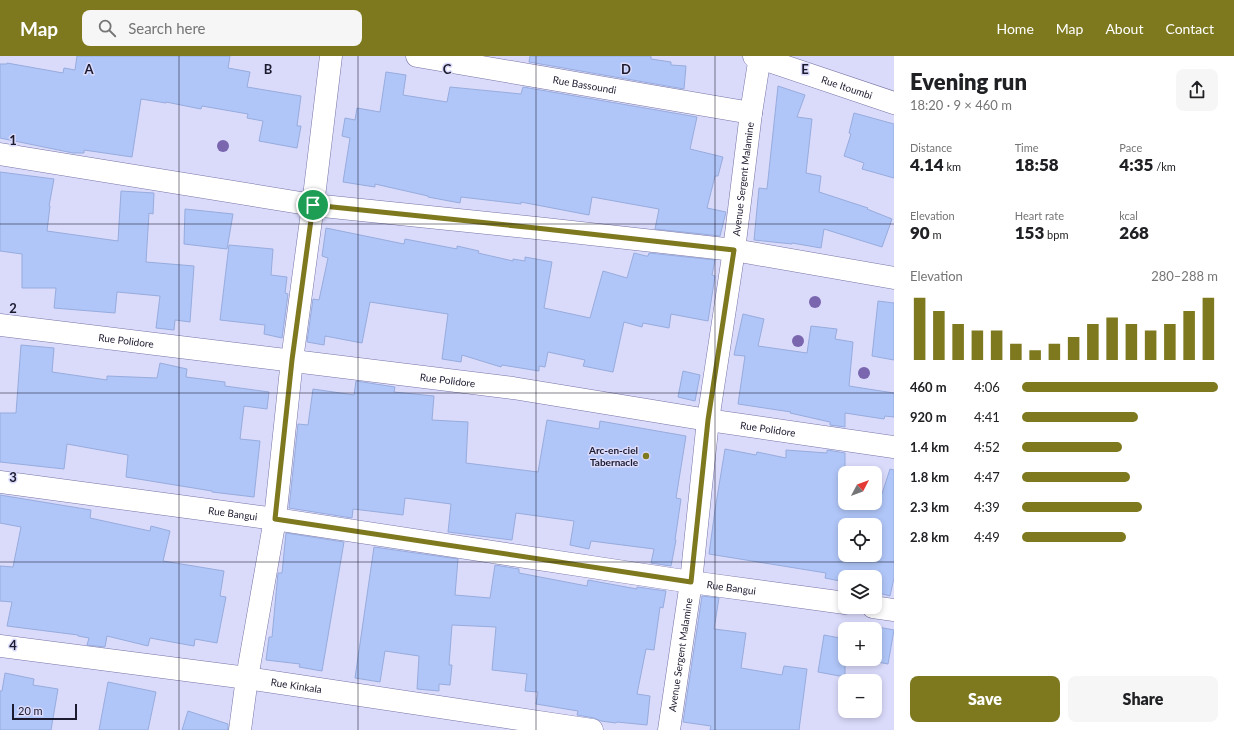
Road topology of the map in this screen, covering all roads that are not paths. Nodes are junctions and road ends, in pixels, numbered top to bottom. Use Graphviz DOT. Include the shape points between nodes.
graph roads {
  1 [pos="331,56"];
  2 [pos="417,56"];
  3 [pos="758,57"];
  4 [pos="894,103"];
  5 [pos="751,113"];
  6 [pos="0,154"];
  7 [pos="313,205"];
  8 [pos="734,250"];
  9 [pos="894,278"];
  10 [pos="0,326"];
  11 [pos="292,360"];
  12 [pos="708,420"];
  13 [pos="894,447"];
  14 [pos="0,482"];
  15 [pos="275,519"];
  16 [pos="691,582"];
  17 [pos="838,602"];
  18 [pos="882,608"];
  19 [pos="894,610"];
  20 [pos="0,646"];
  21 [pos="247,678"];
  22 [pos="240,730"];
  23 [pos="592,730"];
  24 [pos="669,730"];
  1 -- 7 [label="street"];
  2 -- 5 [label="street, Rue Bassoundi"];
  3 -- 4 [label="street, Rue Itoumbi"];
  3 -- 5 [label="street, Avenue Sergent Malamine"];
  5 -- 8 [label="street, Avenue Sergent Malamine"];
  6 -- 7 [label="street"];
  7 -- 8 [label="street"];
  7 -- 11 [label="street"];
  8 -- 9 [label="street"];
  8 -- 12 [label="street, Avenue Sergent Malamine"];
  10 -- 11 [label="street, Rue Polidore"];
  11 -- 12 [label="street, Rue Polidore" via="514,388"];
  11 -- 15 [label="street"];
  12 -- 13 [label="street, Rue Polidore"];
  12 -- 16 [label="street, Avenue Sergent Malamine"];
  14 -- 15 [label="street, Rue Bangui"];
  15 -- 16 [label="street, Rue Bangui"];
  15 -- 21 [label="street"];
  16 -- 17 [label="street, Rue Bangui"];
  16 -- 24 [label="street, Avenue Sergent Malamine"];
  18 -- 19 [label="street"];
  20 -- 21 [label="street, Rue Kinkala"];
  21 -- 22 [label="street"];
  21 -- 23 [label="street, Rue Kinkala"];
}
